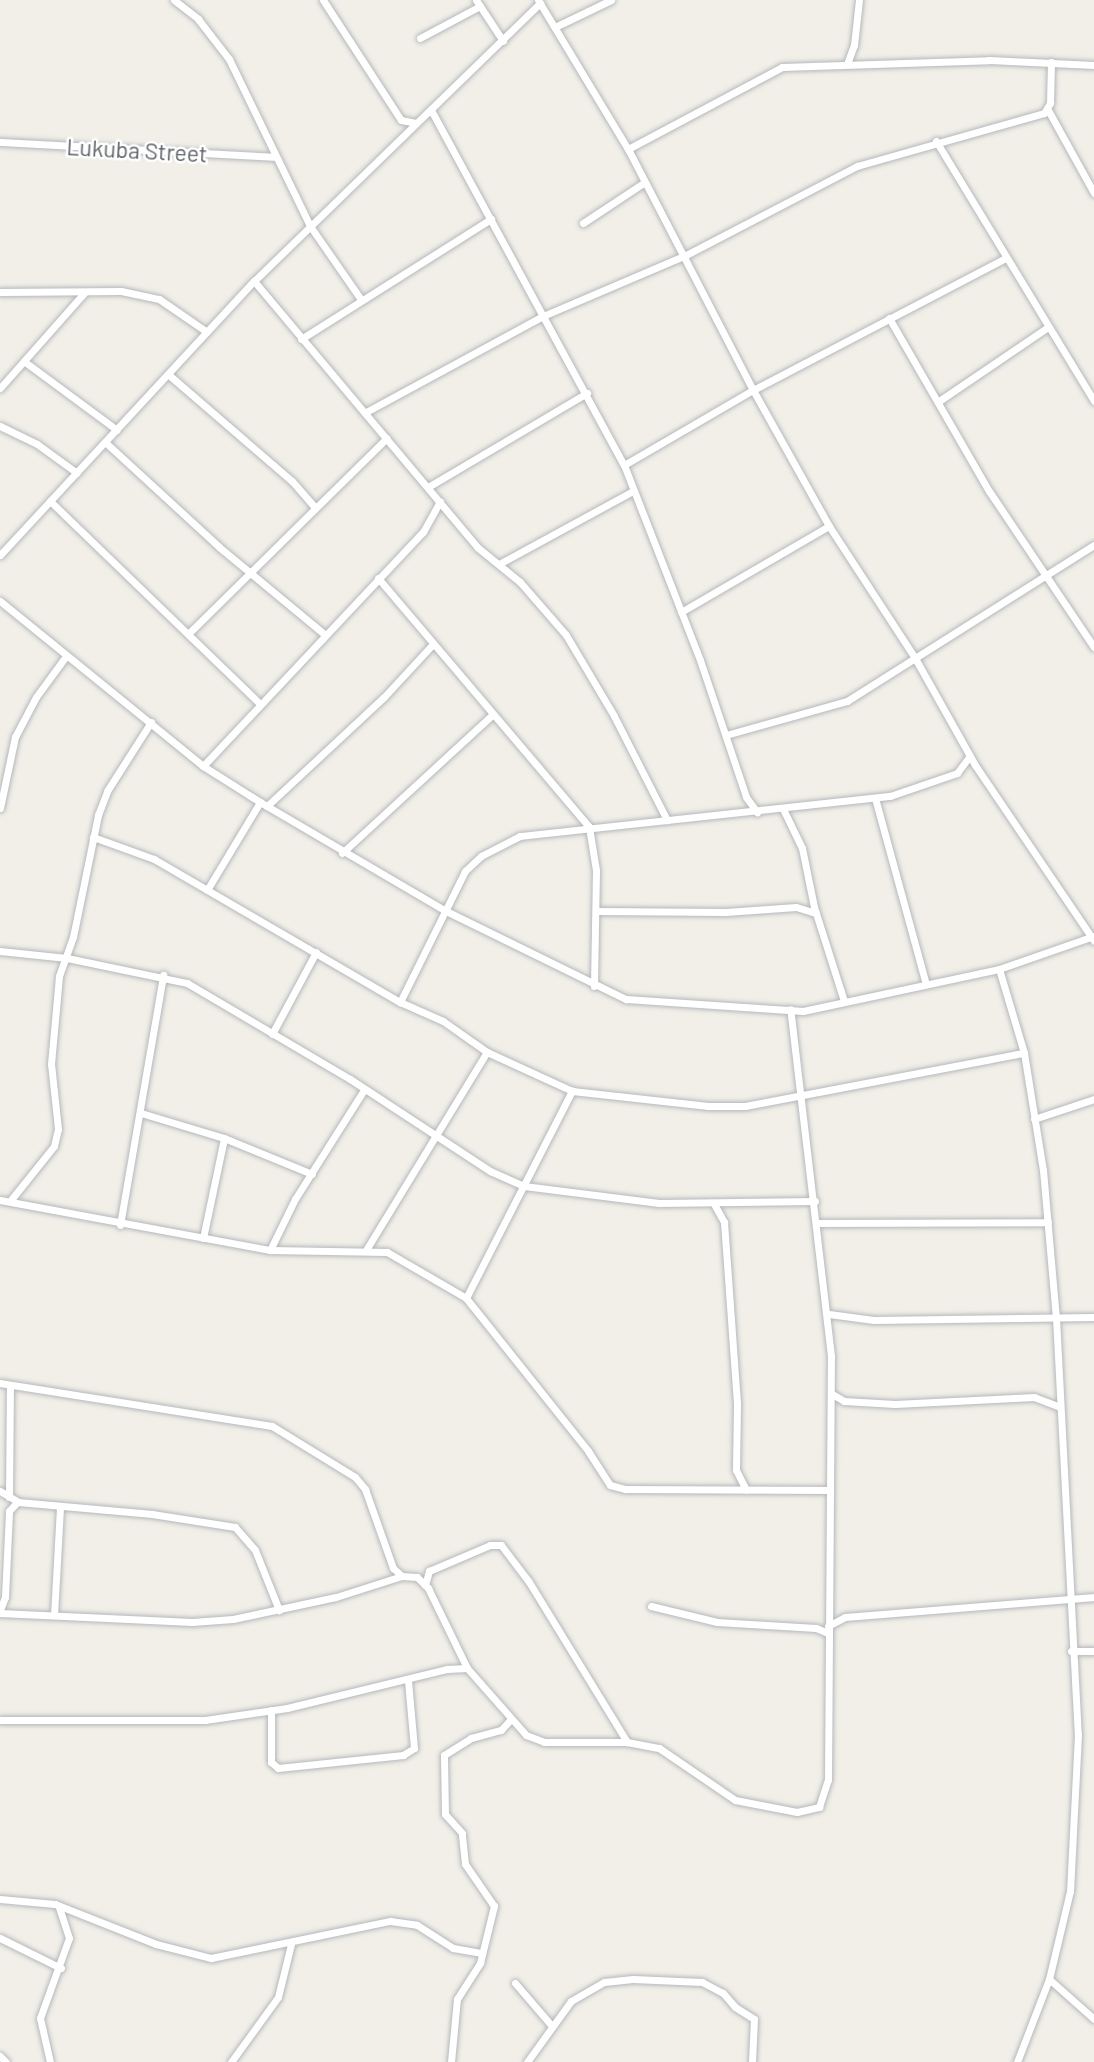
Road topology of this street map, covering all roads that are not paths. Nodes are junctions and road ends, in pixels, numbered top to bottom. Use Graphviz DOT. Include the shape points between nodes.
graph roads {
  1 [pos="174,0"];
  2 [pos="323,0"];
  3 [pos="611,0"];
  4 [pos="859,0"];
  5 [pos="539,1"];
  6 [pos="478,3"];
  7 [pos="557,26"];
  8 [pos="420,38"];
  9 [pos="503,41"];
  10 [pos="854,45"];
  11 [pos="1051,62"];
  12 [pos="847,64"];
  13 [pos="864,64"];
  14 [pos="1094,65"];
  15 [pos="430,110"];
  16 [pos="1048,110"];
  17 [pos="416,123"];
  18 [pos="936,141"];
  19 [pos="0,142"];
  20 [pos="628,149"];
  21 [pos="274,157"];
  22 [pos="645,182"];
  23 [pos="1094,193"];
  24 [pos="491,219"];
  25 [pos="583,223"];
  26 [pos="310,226"];
  27 [pos="686,256"];
  28 [pos="1004,258"];
  29 [pos="254,281"];
  30 [pos="0,292"];
  31 [pos="85,292"];
  32 [pos="360,298"];
  33 [pos="543,316"];
  34 [pos="889,318"];
  35 [pos="1048,327"];
  36 [pos="207,332"];
  37 [pos="301,339"];
  38 [pos="25,362"];
  39 [pos="169,375"];
  40 [pos="0,388"];
  41 [pos="752,390"];
  42 [pos="587,393"];
  43 [pos="939,401"];
  44 [pos="1094,401"];
  45 [pos="366,412"];
  46 [pos="0,426"];
  47 [pos="117,430"];
  48 [pos="387,438"];
  49 [pos="105,443"];
  50 [pos="624,465"];
  51 [pos="77,473"];
  52 [pos="429,487"];
  53 [pos="633,491"];
  54 [pos="50,501"];
  55 [pos="440,501"];
  56 [pos="314,506"];
  57 [pos="830,526"];
  58 [pos="1094,545"];
  59 [pos="0,555"];
  60 [pos="499,564"];
  61 [pos="251,571"];
  62 [pos="1044,575"];
  63 [pos="378,578"];
  64 [pos="0,601"];
  65 [pos="681,612"];
  66 [pos="190,632"];
  67 [pos="324,634"];
  68 [pos="432,645"];
  69 [pos="1094,646"];
  70 [pos="66,656"];
  71 [pos="915,659"];
  72 [pos="259,703"];
  73 [pos="492,715"];
  74 [pos="151,722"];
  75 [pos="726,735"];
  76 [pos="970,756"];
  77 [pos="203,766"];
  78 [pos="874,798"];
  79 [pos="264,804"];
  80 [pos="0,808"];
  81 [pos="784,811"];
  82 [pos="757,812"];
  83 [pos="667,820"];
  84 [pos="589,827"];
  85 [pos="93,837"];
  86 [pos="342,853"];
  87 [pos="207,890"];
  88 [pos="444,910"];
  89 [pos="597,911"];
  90 [pos="816,913"];
  91 [pos="1093,939"];
  92 [pos="0,951"];
  93 [pos="316,952"];
  94 [pos="67,958"];
  95 [pos="999,969"];
  96 [pos="163,975"];
  97 [pos="926,984"];
  98 [pos="594,986"];
  99 [pos="844,1001"];
  100 [pos="400,1002"];
  101 [pos="790,1009"];
  102 [pos="272,1034"];
  103 [pos="486,1052"];
  104 [pos="1024,1053"];
  105 [pos="364,1090"];
  106 [pos="572,1091"];
  107 [pos="800,1096"];
  108 [pos="1094,1099"];
  109 [pos="141,1112"];
  110 [pos="1034,1119"];
  111 [pos="435,1133"];
  112 [pos="223,1138"];
  113 [pos="312,1174"];
  114 [pos="524,1186"];
  115 [pos="0,1200"];
  116 [pos="814,1200"];
  117 [pos="10,1201"];
  118 [pos="714,1204"];
  119 [pos="1048,1222"];
  120 [pos="818,1223"];
  121 [pos="120,1225"];
  122 [pos="203,1238"];
  123 [pos="270,1250"];
  124 [pos="366,1250"];
  125 [pos="466,1298"];
  126 [pos="829,1314"];
  127 [pos="1094,1317"];
  128 [pos="1056,1318"];
  129 [pos="0,1383"];
  130 [pos="10,1385"];
  131 [pos="832,1394"];
  132 [pos="1060,1407"];
  133 [pos="746,1490"];
  134 [pos="829,1490"];
  135 [pos="0,1491"];
  136 [pos="13,1499"];
  137 [pos="60,1507"];
  138 [pos="402,1576"];
  139 [pos="425,1585"];
  140 [pos="1094,1597"];
  141 [pos="1068,1598"];
  142 [pos="651,1606"];
  143 [pos="278,1610"];
  144 [pos="0,1612"];
  145 [pos="54,1615"];
  146 [pos="828,1630"];
  147 [pos="1071,1651"];
  148 [pos="1094,1651"];
  149 [pos="467,1668"];
  150 [pos="408,1681"];
  151 [pos="271,1710"];
  152 [pos="0,1720"];
  153 [pos="510,1720"];
  154 [pos="627,1742"];
  155 [pos="0,1899"];
  156 [pos="59,1906"];
  157 [pos="0,1938"];
  158 [pos="291,1944"];
  159 [pos="481,1953"];
  160 [pos="61,1968"];
  161 [pos="1049,1979"];
  162 [pos="515,1983"];
  163 [pos="1094,2019"];
  164 [pos="552,2026"];
  165 [pos="0,2056"];
  166 [pos="6,2062"];
  167 [pos="50,2062"];
  168 [pos="231,2062"];
  169 [pos="452,2062"];
  170 [pos="527,2062"];
  171 [pos="752,2062"];
  172 [pos="1017,2062"];
  1 -- 21 [label="street" via="198,19 229,59"];
  2 -- 17 [label="street" via="401,120"];
  3 -- 7 [label="street"];
  4 -- 10 [label="street"];
  5 -- 7 [label="street"];
  5 -- 9 [label="street"];
  6 -- 8 [label="street"];
  6 -- 9 [label="street"];
  7 -- 20 [label="street"];
  9 -- 15 [label="street"];
  10 -- 12 [label="street"];
  10 -- 13 [label="street"];
  11 -- 13 [label="street"];
  11 -- 14 [label="street"];
  11 -- 16 [label="street"];
  12 -- 13 [label="street"];
  12 -- 20 [label="street" via="782,67"];
  15 -- 17 [label="street"];
  15 -- 24 [label="street"];
  16 -- 18 [label="street"];
  16 -- 23 [label="street"];
  17 -- 26 [label="street"];
  18 -- 27 [label="street" via="857,166"];
  18 -- 28 [label="street"];
  19 -- 21 [label="street, Lukuba Street"];
  20 -- 22 [label="street"];
  21 -- 26 [label="street"];
  22 -- 25 [label="street"];
  22 -- 27 [label="street"];
  24 -- 32 [label="street"];
  24 -- 33 [label="street"];
  26 -- 29 [label="street"];
  26 -- 32 [label="street"];
  27 -- 33 [label="street"];
  27 -- 41 [label="street"];
  28 -- 34 [label="street"];
  28 -- 35 [label="street"];
  29 -- 36 [label="street"];
  29 -- 37 [label="street"];
  30 -- 31 [label="street"];
  31 -- 36 [label="street" via="121,291 159,299"];
  31 -- 38 [label="street"];
  32 -- 37 [label="street"];
  33 -- 42 [label="street"];
  33 -- 45 [label="street"];
  34 -- 41 [label="street"];
  34 -- 43 [label="street"];
  35 -- 43 [label="street"];
  35 -- 44 [label="street"];
  36 -- 39 [label="street"];
  37 -- 45 [label="street"];
  38 -- 40 [label="street"];
  38 -- 47 [label="street"];
  39 -- 47 [label="street"];
  39 -- 56 [label="street" via="292,481"];
  41 -- 50 [label="street"];
  41 -- 57 [label="street"];
  42 -- 50 [label="street"];
  42 -- 52 [label="street"];
  43 -- 62 [label="street"];
  45 -- 48 [label="street"];
  46 -- 51 [label="street" via="37,444"];
  47 -- 49 [label="street"];
  48 -- 52 [label="street"];
  48 -- 56 [label="street"];
  49 -- 51 [label="street"];
  49 -- 61 [label="street"];
  50 -- 53 [label="street"];
  51 -- 54 [label="street"];
  52 -- 55 [label="street"];
  53 -- 60 [label="street"];
  53 -- 65 [label="street"];
  54 -- 59 [label="street"];
  54 -- 66 [label="street"];
  55 -- 60 [label="street" via="477,547"];
  55 -- 63 [label="street" via="433,520"];
  56 -- 61 [label="street"];
  57 -- 65 [label="street"];
  57 -- 71 [label="street"];
  58 -- 62 [label="street"];
  60 -- 83 [label="street" via="566,635"];
  61 -- 66 [label="street"];
  61 -- 67 [label="street"];
  62 -- 69 [label="street"];
  62 -- 71 [label="street"];
  63 -- 67 [label="street"];
  63 -- 68 [label="street"];
  64 -- 70 [label="street"];
  65 -- 75 [label="street"];
  66 -- 72 [label="street"];
  67 -- 72 [label="street"];
  68 -- 73 [label="street" via="474,688"];
  68 -- 79 [label="street" via="384,697"];
  70 -- 74 [label="street"];
  70 -- 80 [label="street" via="36,697 15,737"];
  71 -- 75 [label="street" via="847,701"];
  71 -- 76 [label="street"];
  72 -- 77 [label="street"];
  73 -- 84 [label="street"];
  73 -- 86 [label="street"];
  74 -- 77 [label="street"];
  74 -- 85 [label="street" via="107,792"];
  75 -- 82 [label="street" via="746,797"];
  76 -- 78 [label="street" via="966,767 934,785"];
  76 -- 91 [label="street"];
  77 -- 79 [label="street"];
  78 -- 81 [label="street"];
  78 -- 97 [label="street"];
  79 -- 86 [label="street"];
  79 -- 87 [label="street"];
  81 -- 82 [label="street"];
  81 -- 90 [label="street" via="802,848"];
  82 -- 83 [label="street"];
  83 -- 84 [label="street"];
  84 -- 88 [label="street" via="520,836 499,846 465,871"];
  84 -- 89 [label="street" via="594,842"];
  85 -- 87 [label="street" via="154,859"];
  85 -- 94 [label="street"];
  86 -- 88 [label="street"];
  87 -- 93 [label="street"];
  88 -- 98 [label="street"];
  88 -- 100 [label="street"];
  89 -- 90 [label="street" via="726,912 796,906"];
  89 -- 98 [label="street"];
  90 -- 99 [label="street"];
  91 -- 95 [label="street"];
  92 -- 94 [label="street"];
  93 -- 100 [label="street"];
  93 -- 102 [label="street"];
  94 -- 96 [label="street"];
  94 -- 117 [label="street" via="59,976 51,1046 58,1129 54,1146"];
  95 -- 97 [label="street"];
  95 -- 104 [label="street"];
  96 -- 102 [label="street" via="187,983"];
  96 -- 109 [label="street"];
  97 -- 99 [label="street"];
  98 -- 101 [label="street" via="638,1000"];
  99 -- 101 [label="street" via="803,1011"];
  100 -- 103 [label="street" via="443,1021"];
  101 -- 107 [label="street"];
  102 -- 105 [label="street"];
  103 -- 106 [label="street"];
  103 -- 111 [label="street"];
  104 -- 107 [label="street"];
  104 -- 110 [label="street"];
  105 -- 111 [label="street"];
  105 -- 113 [label="street"];
  106 -- 107 [label="street" via="708,1106"];
  106 -- 114 [label="street"];
  107 -- 116 [label="street"];
  108 -- 110 [label="street"];
  109 -- 112 [label="street"];
  109 -- 121 [label="street"];
  110 -- 119 [label="street"];
  111 -- 114 [label="street" via="490,1171"];
  111 -- 124 [label="street"];
  112 -- 113 [label="street"];
  112 -- 122 [label="street"];
  113 -- 123 [label="street"];
  114 -- 118 [label="street" via="659,1203"];
  114 -- 125 [label="street"];
  115 -- 117 [label="street"];
  116 -- 118 [label="street"];
  116 -- 120 [label="street"];
  117 -- 121 [label="street"];
  118 -- 133 [label="street" via="724,1222 737,1405 736,1471"];
  119 -- 120 [label="street"];
  119 -- 128 [label="street"];
  120 -- 126 [label="street"];
  121 -- 122 [label="street"];
  122 -- 123 [label="street"];
  123 -- 124 [label="street"];
  124 -- 125 [label="street" via="411,1264"];
  125 -- 133 [label="street" via="580,1440 610,1485"];
  126 -- 128 [label="street" via="874,1320"];
  126 -- 131 [label="street"];
  127 -- 128 [label="street"];
  128 -- 132 [label="street"];
  129 -- 130 [label="street"];
  130 -- 136 [label="street"];
  130 -- 138 [label="street" via="272,1426 355,1477 365,1489 393,1568"];
  131 -- 132 [label="street" via="844,1401 895,1404 1034,1397"];
  131 -- 134 [label="street"];
  132 -- 141 [label="street"];
  133 -- 134 [label="street"];
  134 -- 146 [label="street"];
  135 -- 136 [label="street"];
  136 -- 137 [label="street"];
  136 -- 144 [label="street"];
  137 -- 143 [label="street" via="152,1514 234,1527 255,1550"];
  137 -- 145 [label="street"];
  138 -- 139 [label="street" via="417,1577"];
  138 -- 143 [label="street"];
  139 -- 149 [label="street"];
  139 -- 154 [label="street" via="429,1571 490,1545 501,1545 529,1582"];
  140 -- 141 [label="street"];
  141 -- 146 [label="street" via="845,1617"];
  141 -- 147 [label="street"];
  142 -- 146 [label="street" via="716,1622"];
  143 -- 145 [label="street" via="192,1622"];
  144 -- 145 [label="street"];
  146 -- 154 [label="street" via="828,1780 824,1799 811,1812 762,1808 735,1800 659,1748"];
  147 -- 148 [label="street"];
  147 -- 161 [label="street" via="1078,1734 1073,1856 1070,1891"];
  149 -- 150 [label="street"];
  149 -- 153 [label="street"];
  150 -- 151 [label="street"];
  150 -- 151 [label="street" via="414,1748 404,1755 278,1768 271,1762"];
  151 -- 152 [label="street" via="205,1720"];
  153 -- 154 [label="street" via="526,1735 544,1742"];
  153 -- 159 [label="street" via="501,1730 450,1749 443,1759 445,1814 462,1833 466,1864 492,1898"];
  155 -- 156 [label="street"];
  156 -- 158 [label="street" via="156,1944 211,1958"];
  156 -- 160 [label="street" via="69,1938"];
  157 -- 160 [label="street"];
  158 -- 159 [label="street" via="375,1922 406,1922 453,1948"];
  158 -- 168 [label="street" via="278,1997"];
  159 -- 169 [label="street" via="480,1963 457,1999"];
  160 -- 167 [label="street" via="40,2018"];
  161 -- 163 [label="street"];
  161 -- 172 [label="street"];
  162 -- 164 [label="street"];
  164 -- 170 [label="street"];
  164 -- 171 [label="street" via="571,2001 604,1982 702,1982 754,2019"];
  165 -- 166 [label="street"];
}
